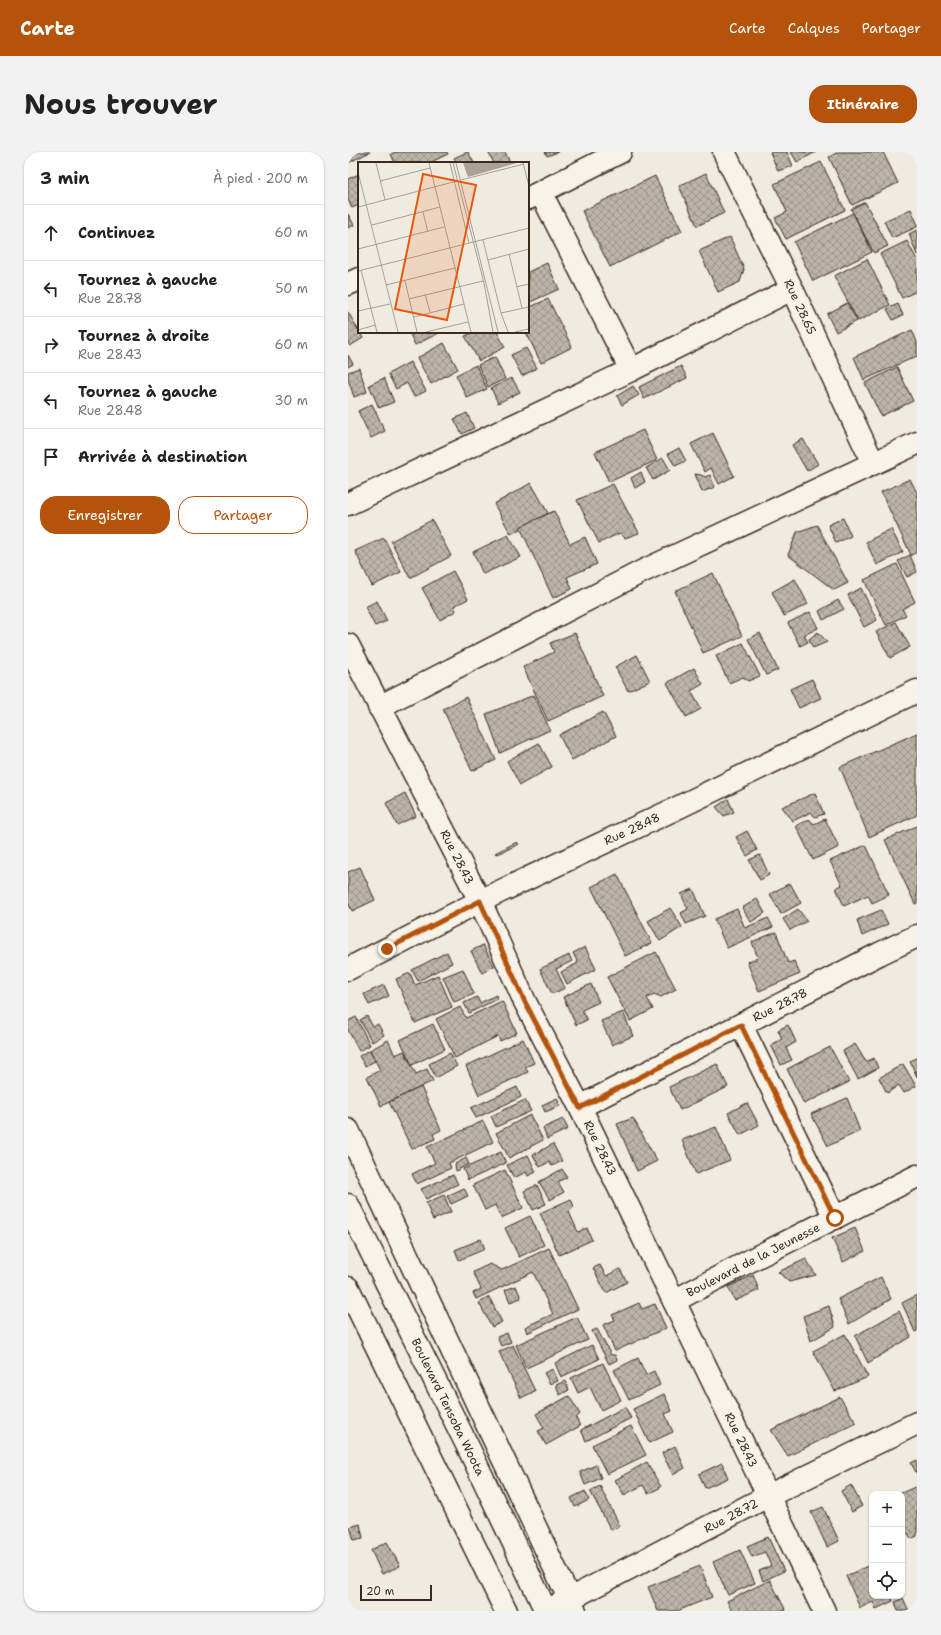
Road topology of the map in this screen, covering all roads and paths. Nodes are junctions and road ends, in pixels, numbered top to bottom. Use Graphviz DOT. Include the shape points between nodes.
graph roads {
  1 [pos="620,152"];
  2 [pos="724,152"];
  3 [pos="535,196"];
  4 [pos="358,279"];
  5 [pos="348,284"];
  6 [pos="792,289"];
  7 [pos="631,370"];
  8 [pos="917,443"];
  9 [pos="873,463"];
  10 [pos="348,504"];
  11 [pos="348,645"];
  12 [pos="917,691"];
  13 [pos="379,707"];
  14 [pos="480,901"];
  15 [pos="917,936"];
  16 [pos="348,969"];
  17 [pos="741,1025"];
  18 [pos="580,1108"];
  19 [pos="348,1130"];
  20 [pos="917,1176"];
  21 [pos="348,1204"];
  22 [pos="835,1218"];
  23 [pos="348,1288"];
  24 [pos="674,1301"];
  25 [pos="917,1423"];
  26 [pos="768,1496"];
  27 [pos="572,1606"];
  28 [pos="506,1611"];
  29 [pos="546,1611"];
  30 [pos="824,1611"];
  1 -- 3 [label="street"];
  2 -- 6 [label="street, Rue 28.65"];
  3 -- 7 [label="street"];
  4 -- 5 [label="street"];
  6 -- 7 [label="street"];
  6 -- 9 [label="street, Rue 28.65"];
  7 -- 10 [label="street"];
  8 -- 9 [label="street"];
  9 -- 13 [label="street" via="641,572"];
  11 -- 13 [label="street, Rue 28.43"];
  12 -- 14 [label="street, Rue 28.48"];
  13 -- 14 [label="street, Rue 28.43"];
  14 -- 16 [label="street, Rue 28.48"];
  14 -- 18 [label="street, Rue 28.43" via="525,1002"];
  15 -- 17 [label="street, Rue 28.78"];
  17 -- 18 [label="street, Rue 28.78"];
  17 -- 22 [label="street"];
  18 -- 24 [label="street, Rue 28.43"];
  19 -- 27 [label="street"];
  20 -- 22 [label="street, Boulevard de la Jeunesse"];
  21 -- 29 [label="street, Boulevard Tensoba Woota"];
  22 -- 24 [label="street, Boulevard de la Jeunesse"];
  23 -- 28 [label="street"];
  24 -- 26 [label="street, Rue 28.43"];
  25 -- 26 [label="street, Rue 28.72"];
  26 -- 27 [label="street, Rue 28.72"];
  26 -- 30 [label="street, Rue 28.43"];
  27 -- 29 [label="street, Rue 28.72"];
}
